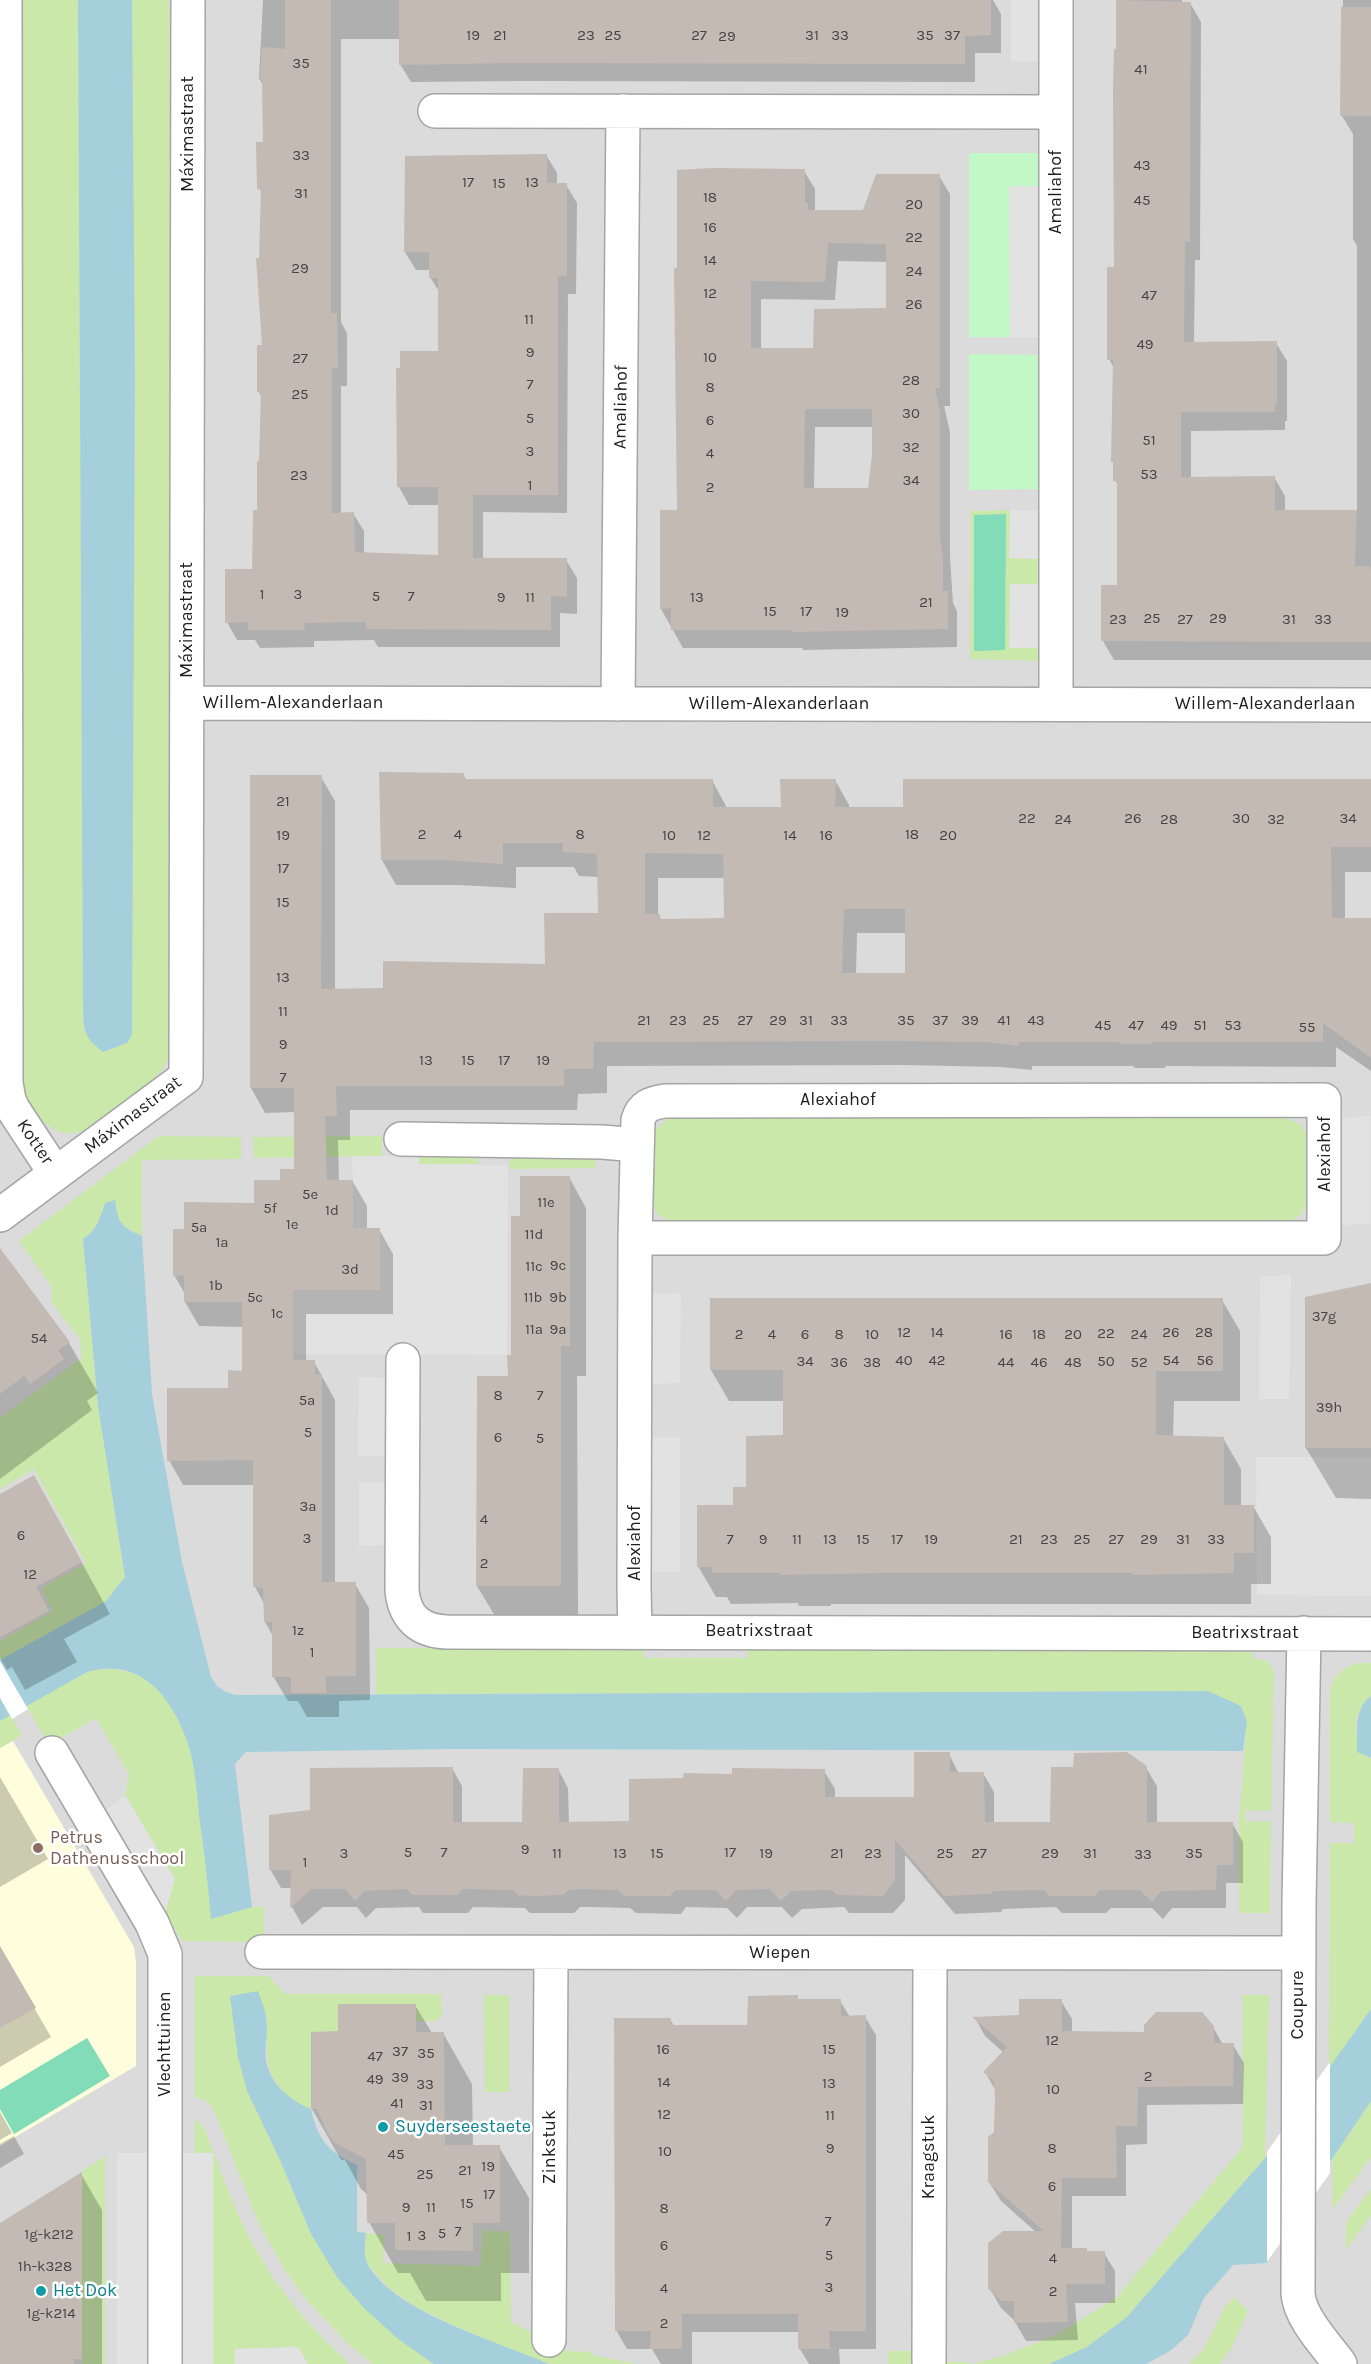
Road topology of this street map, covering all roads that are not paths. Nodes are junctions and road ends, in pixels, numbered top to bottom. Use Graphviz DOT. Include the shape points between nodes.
graph roads {
  1 [pos="5,0"];
  2 [pos="188,0"];
  3 [pos="1056,0"];
  4 [pos="435,111"];
  5 [pos="623,111"];
  6 [pos="1056,112"];
  7 [pos="188,704"];
  8 [pos="618,704"];
  9 [pos="1056,704"];
  10 [pos="1371,705"];
  11 [pos="3,725"];
  12 [pos="401,1139"];
  13 [pos="637,1145"];
  14 [pos="55,1173"];
  15 [pos="0,1215"];
  16 [pos="635,1238"];
  17 [pos="403,1360"];
  18 [pos="635,1631"];
  19 [pos="1304,1633"];
  20 [pos="1371,1634"];
  21 [pos="52,1753"];
  22 [pos="262,1952"];
  23 [pos="551,1953"];
  24 [pos="930,1953"];
  25 [pos="1299,1953"];
  26 [pos="549,2340"];
  27 [pos="929,2361"];
  28 [pos="165,2364"];
  29 [pos="1340,2364"];
  1 -- 11 [label="street, Kotter"];
  2 -- 7 [label="street, Máximastraat"];
  3 -- 6 [label="street, Amaliahof"];
  4 -- 5 [label="street"];
  5 -- 6 [label="street"];
  5 -- 8 [label="street, Amaliahof"];
  6 -- 9 [label="street, Amaliahof"];
  7 -- 8 [label="street, Willem-Alexanderlaan"];
  7 -- 14 [label="street, Máximastraat" via="186,1077"];
  8 -- 9 [label="street, Willem-Alexanderlaan"];
  9 -- 10 [label="street, Willem-Alexanderlaan"];
  11 -- 14 [label="street, Kotter" via="7,1091 13,1109"];
  12 -- 13 [label="street"];
  13 -- 16 [label="street, Alexiahof"];
  13 -- 16 [label="street, Alexiahof" via="640,1112 646,1106 665,1101 1324,1101 1324,1238"];
  14 -- 15 [label="street, Kotter"];
  16 -- 18 [label="street, Alexiahof"];
  17 -- 18 [label="street, Beatrixstraat" via="402,1591 406,1611 416,1624 438,1632"];
  18 -- 19 [label="street, Beatrixstraat"];
  19 -- 20 [label="street, Beatrixstraat"];
  19 -- 25 [label="street, Coupure"];
  21 -- 28 [label="street, Vlechttuinen" via="152,1923 165,1954"];
  22 -- 23 [label="street, Wiepen"];
  23 -- 24 [label="street, Wiepen"];
  23 -- 26 [label="street, Zinkstuk"];
  24 -- 25 [label="street, Wiepen"];
  24 -- 27 [label="street, Kraagstuk"];
  25 -- 29 [label="street, Coupure" via="1298,2294 1305,2318"];
}
